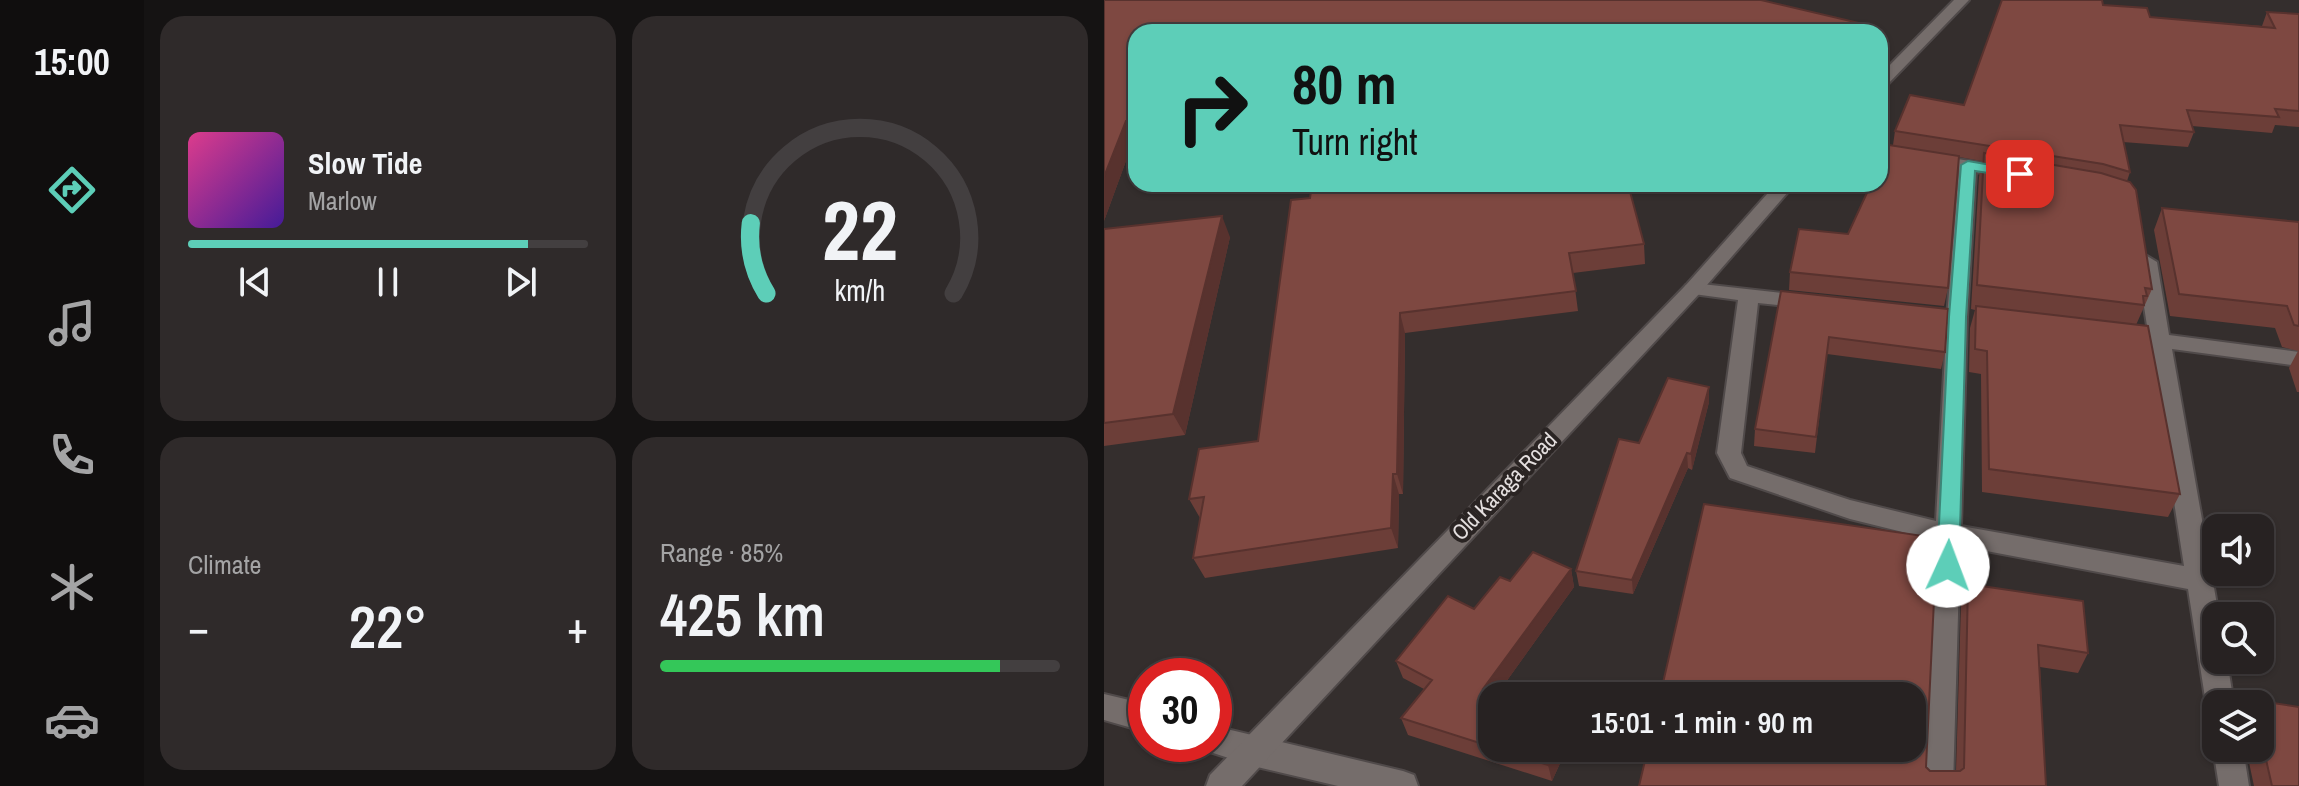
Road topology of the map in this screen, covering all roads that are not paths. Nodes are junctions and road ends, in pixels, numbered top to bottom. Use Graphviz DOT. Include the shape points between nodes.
graph roads {
  1 [pos="1962,0"];
  2 [pos="1888,76"];
  3 [pos="1888,153"];
  4 [pos="1968,165"];
  5 [pos="2026,175"];
  6 [pos="1779,192"];
  7 [pos="2144,240"];
  8 [pos="1693,289"];
  9 [pos="1749,296"];
  10 [pos="1823,303"];
  11 [pos="2127,337"];
  12 [pos="2158,340"];
  13 [pos="2299,359"];
  14 [pos="1949,534"];
  15 [pos="2200,580"];
  16 [pos="2218,690"];
  17 [pos="1104,707"];
  18 [pos="1128,713"];
  19 [pos="1232,746"];
  20 [pos="1253,752"];
  21 [pos="2230,762"];
  22 [pos="1221,786"];
  23 [pos="1403,786"];
  24 [pos="1938,786"];
  25 [pos="2234,786"];
  1 -- 2 [label="street"];
  3 -- 4 [label="street"];
  4 -- 5 [label="street"];
  4 -- 14 [label="street"];
  6 -- 8 [label="street, Old Karaga Road"];
  7 -- 12 [label="street"];
  8 -- 9 [label="street"];
  8 -- 20 [label="street, Old Karaga Road"];
  9 -- 10 [label="street"];
  9 -- 14 [label="street" via="1729,453 1738,472"];
  11 -- 12 [label="street"];
  12 -- 13 [label="street"];
  12 -- 15 [label="street"];
  14 -- 15 [label="street"];
  14 -- 24 [label="street"];
  15 -- 16 [label="street"];
  17 -- 18 [label="street"];
  19 -- 20 [label="street"];
  20 -- 22 [label="street, Old Karaga Road"];
  20 -- 23 [label="street"];
  21 -- 25 [label="street"];
}
